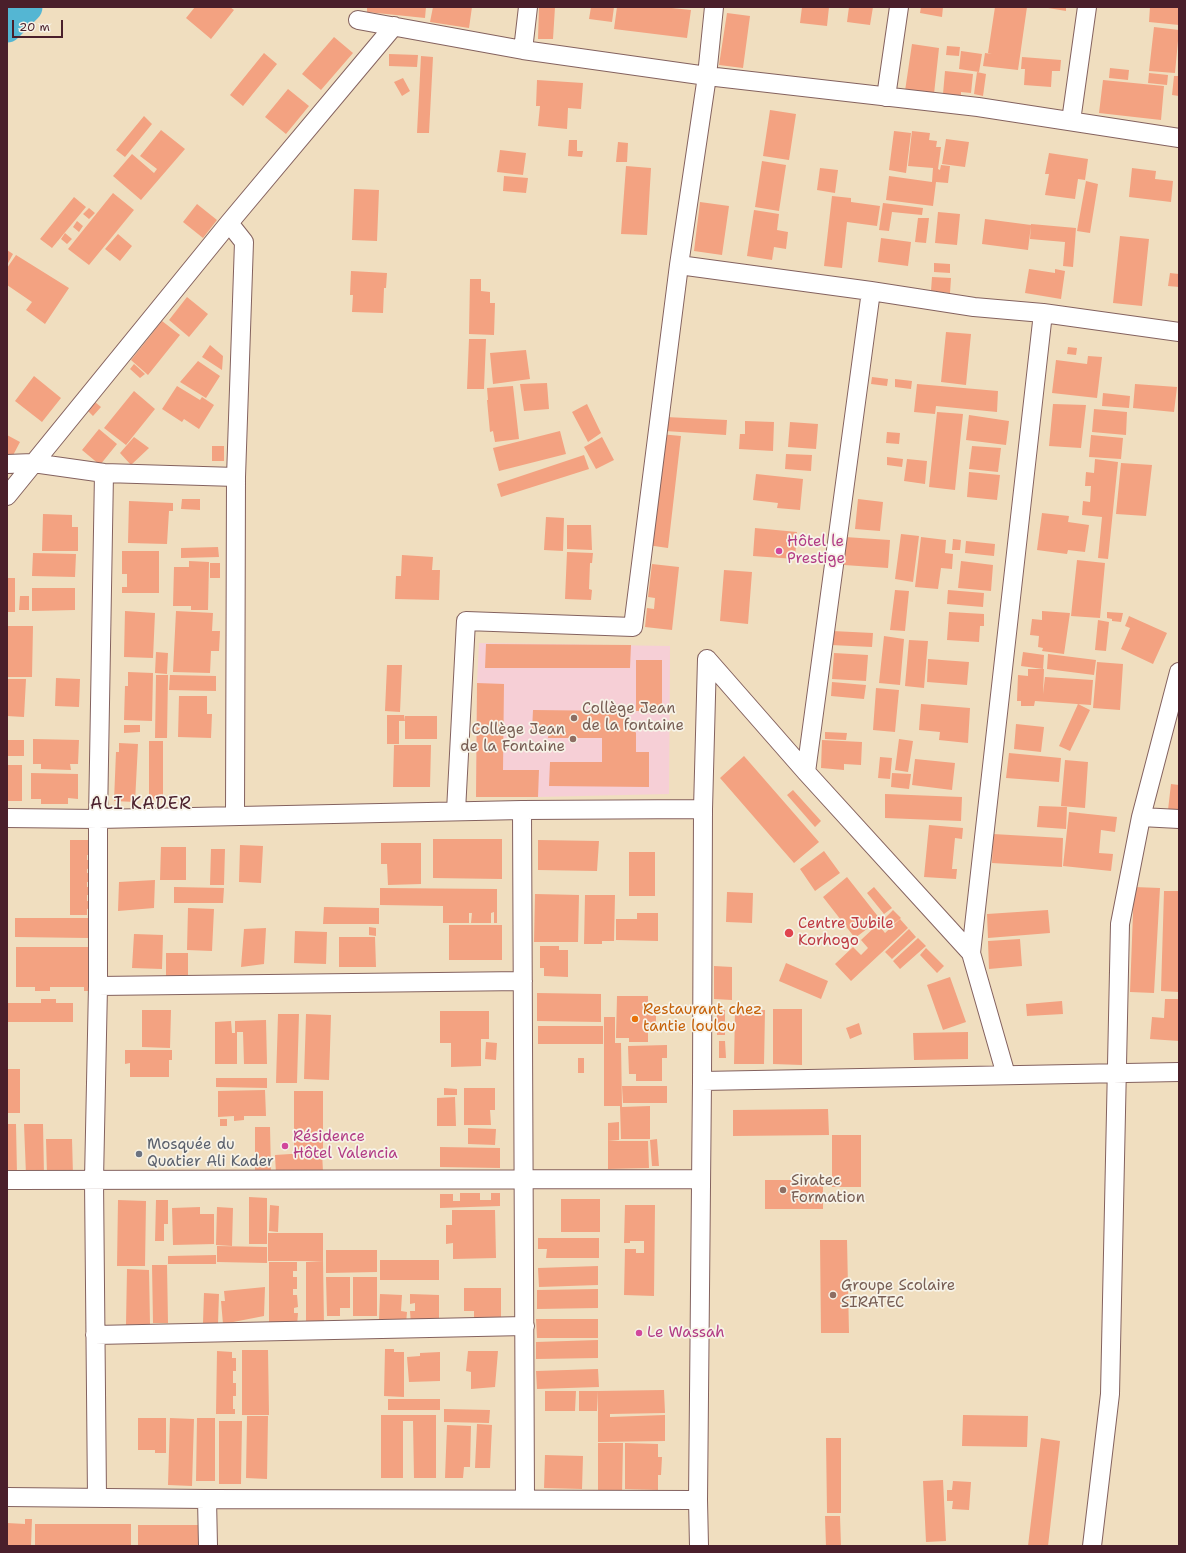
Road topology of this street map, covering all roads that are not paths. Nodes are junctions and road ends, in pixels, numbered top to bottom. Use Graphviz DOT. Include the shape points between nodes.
graph roads {
  1 [pos="528,7"];
  2 [pos="714,7"];
  3 [pos="899,7"];
  4 [pos="1087,7"];
  5 [pos="358,20"];
  6 [pos="394,26"];
  7 [pos="523,50"];
  8 [pos="707,76"];
  9 [pos="886,97"];
  10 [pos="1071,121"];
  11 [pos="1179,138"];
  12 [pos="229,223"];
  13 [pos="679,265"];
  14 [pos="871,291"];
  15 [pos="1043,313"];
  16 [pos="1179,332"];
  17 [pos="33,463"];
  18 [pos="7,464"];
  19 [pos="104,473"];
  20 [pos="236,477"];
  21 [pos="7,496"];
  22 [pos="1179,672"];
  23 [pos="806,772"];
  24 [pos="703,809"];
  25 [pos="522,810"];
  26 [pos="456,811"];
  27 [pos="235,816"];
  28 [pos="1141,817"];
  29 [pos="7,818"];
  30 [pos="98,819"];
  31 [pos="1179,819"];
  32 [pos="971,953"];
  33 [pos="523,981"];
  34 [pos="98,986"];
  35 [pos="1117,1072"];
  36 [pos="1179,1072"];
  37 [pos="1006,1075"];
  38 [pos="702,1081"];
  39 [pos="700,1178"];
  40 [pos="524,1179"];
  41 [pos="7,1180"];
  42 [pos="94,1180"];
  43 [pos="525,1326"];
  44 [pos="95,1335"];
  45 [pos="7,1497"];
  46 [pos="97,1498"];
  47 [pos="207,1499"];
  48 [pos="525,1499"];
  49 [pos="698,1500"];
  50 [pos="208,1546"];
  51 [pos="699,1546"];
  52 [pos="1092,1546"];
  1 -- 7 [label="street"];
  2 -- 8 [label="street"];
  3 -- 9 [label="street"];
  4 -- 10 [label="street"];
  5 -- 6 [label="street"];
  6 -- 7 [label="street"];
  6 -- 12 [label="street"];
  7 -- 8 [label="street"];
  8 -- 9 [label="street"];
  8 -- 13 [label="street"];
  9 -- 10 [label="street"];
  10 -- 11 [label="street"];
  12 -- 17 [label="street"];
  12 -- 20 [label="street" via="244,242"];
  13 -- 14 [label="street"];
  13 -- 26 [label="street" via="633,627 466,621"];
  14 -- 15 [label="street" via="974,307"];
  14 -- 23 [label="street"];
  15 -- 16 [label="street"];
  15 -- 32 [label="street"];
  17 -- 18 [label="street"];
  17 -- 19 [label="street"];
  17 -- 21 [label="street"];
  19 -- 20 [label="street"];
  19 -- 30 [label="street"];
  20 -- 27 [label="street"];
  22 -- 28 [label="street"];
  23 -- 24 [label="street" via="707,659"];
  23 -- 32 [label="street"];
  24 -- 25 [label="street"];
  24 -- 38 [label="street"];
  25 -- 26 [label="street"];
  25 -- 33 [label="street"];
  26 -- 27 [label="street"];
  27 -- 30 [label="street"];
  28 -- 31 [label="street"];
  28 -- 35 [label="street" via="1120,924"];
  29 -- 30 [label="street"];
  30 -- 34 [label="street"];
  32 -- 37 [label="street"];
  33 -- 34 [label="street"];
  33 -- 40 [label="street"];
  34 -- 42 [label="street"];
  35 -- 36 [label="street"];
  35 -- 37 [label="street"];
  35 -- 52 [label="street" via="1110,1394"];
  37 -- 38 [label="street"];
  38 -- 39 [label="street"];
  39 -- 40 [label="street"];
  39 -- 49 [label="street"];
  40 -- 42 [label="street"];
  40 -- 43 [label="street"];
  41 -- 42 [label="street"];
  42 -- 44 [label="street"];
  43 -- 44 [label="street"];
  43 -- 48 [label="street"];
  44 -- 46 [label="street"];
  45 -- 46 [label="street"];
  46 -- 47 [label="street"];
  47 -- 48 [label="street"];
  47 -- 50 [label="street"];
  48 -- 49 [label="street"];
  49 -- 51 [label="street"];
}
